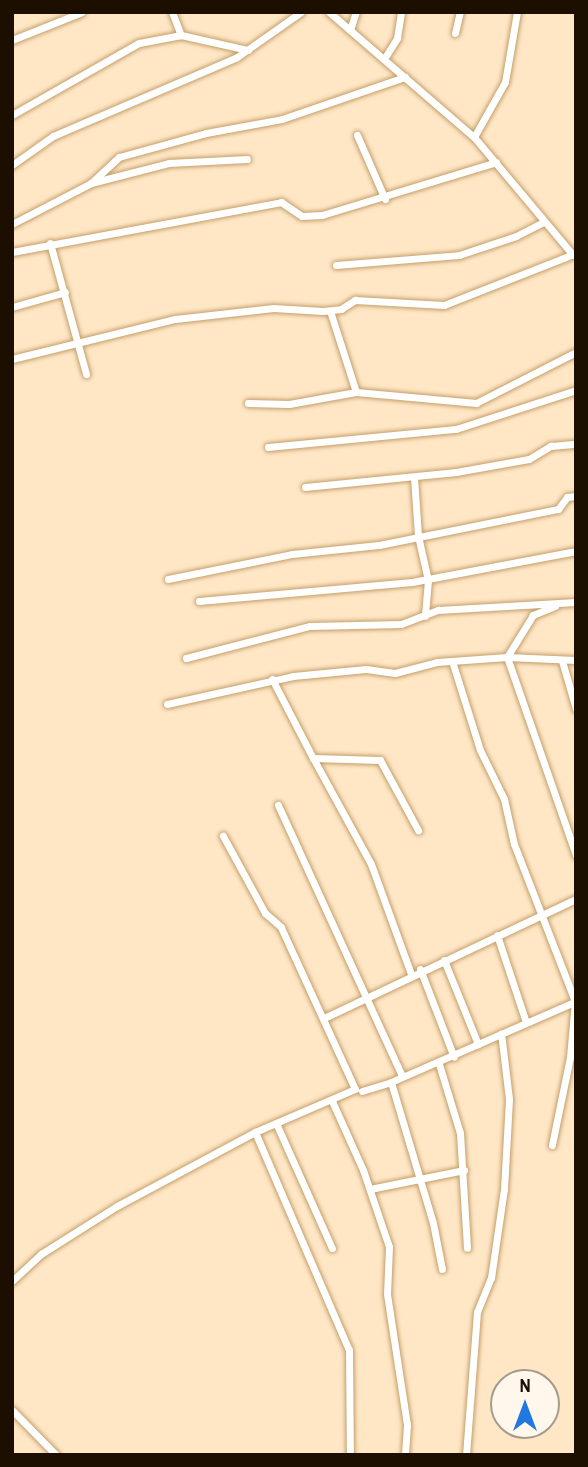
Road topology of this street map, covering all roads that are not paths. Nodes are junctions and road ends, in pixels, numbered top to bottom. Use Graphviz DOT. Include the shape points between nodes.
graph roads {
  1 [pos="82,12"];
  2 [pos="172,12"];
  3 [pos="301,12"];
  4 [pos="329,12"];
  5 [pos="356,12"];
  6 [pos="401,12"];
  7 [pos="460,12"];
  8 [pos="517,12"];
  9 [pos="350,30"];
  10 [pos="455,33"];
  11 [pos="181,35"];
  12 [pos="12,40"];
  13 [pos="249,50"];
  14 [pos="384,59"];
  15 [pos="405,77"];
  16 [pos="12,115"];
  17 [pos="358,135"];
  18 [pos="474,137"];
  19 [pos="247,159"];
  20 [pos="496,162"];
  21 [pos="12,165"];
  22 [pos="91,183"];
  23 [pos="385,199"];
  24 [pos="543,222"];
  25 [pos="12,224"];
  26 [pos="50,243"];
  27 [pos="12,252"];
  28 [pos="574,254"];
  29 [pos="336,265"];
  30 [pos="65,292"];
  31 [pos="12,307"];
  32 [pos="330,311"];
  33 [pos="78,343"];
  34 [pos="576,352"];
  35 [pos="12,359"];
  36 [pos="86,374"];
  37 [pos="576,390"];
  38 [pos="356,392"];
  39 [pos="248,402"];
  40 [pos="576,444"];
  41 [pos="268,447"];
  42 [pos="414,477"];
  43 [pos="305,487"];
  44 [pos="576,496"];
  45 [pos="418,536"];
  46 [pos="576,551"];
  47 [pos="168,579"];
  48 [pos="428,580"];
  49 [pos="199,601"];
  50 [pos="576,602"];
  51 [pos="562,603"];
  52 [pos="425,616"];
  53 [pos="507,657"];
  54 [pos="186,658"];
  55 [pos="452,660"];
  56 [pos="576,660"];
  57 [pos="562,661"];
  58 [pos="272,679"];
  59 [pos="167,705"];
  60 [pos="576,709"];
  61 [pos="313,758"];
  62 [pos="278,805"];
  63 [pos="418,830"];
  64 [pos="223,836"];
  65 [pos="576,855"];
  66 [pos="576,899"];
  67 [pos="543,914"];
  68 [pos="497,935"];
  69 [pos="444,960"];
  70 [pos="421,969"];
  71 [pos="411,974"];
  72 [pos="368,997"];
  73 [pos="575,1001"];
  74 [pos="324,1018"];
  75 [pos="526,1022"];
  76 [pos="501,1033"];
  77 [pos="478,1044"];
  78 [pos="454,1057"];
  79 [pos="439,1064"];
  80 [pos="402,1076"];
  81 [pos="391,1082"];
  82 [pos="362,1091"];
  83 [pos="332,1101"];
  84 [pos="276,1123"];
  85 [pos="254,1132"];
  86 [pos="552,1145"];
  87 [pos="464,1170"];
  88 [pos="419,1177"];
  89 [pos="370,1189"];
  90 [pos="332,1248"];
  91 [pos="467,1248"];
  92 [pos="442,1269"];
  93 [pos="12,1281"];
  94 [pos="12,1410"];
  95 [pos="56,1455"];
  96 [pos="350,1455"];
  97 [pos="405,1455"];
  98 [pos="466,1455"];
  1 -- 12 [label="street"];
  2 -- 11 [label="street"];
  3 -- 13 [label="street"];
  4 -- 9 [label="street"];
  5 -- 9 [label="street"];
  6 -- 14 [label="street" via="397,38"];
  7 -- 10 [label="street"];
  8 -- 18 [label="street" via="505,82"];
  9 -- 14 [label="street"];
  11 -- 13 [label="street"];
  11 -- 16 [label="street" via="139,43"];
  13 -- 21 [label="street" via="199,77 53,136"];
  14 -- 15 [label="street"];
  15 -- 18 [label="street"];
  15 -- 22 [label="street" via="282,119 206,133 119,157"];
  17 -- 23 [label="street"];
  18 -- 20 [label="street"];
  19 -- 22 [label="street" via="169,163"];
  20 -- 23 [label="street"];
  20 -- 24 [label="street"];
  22 -- 25 [label="street"];
  23 -- 26 [label="street" via="310,217 281,202"];
  24 -- 28 [label="street"];
  24 -- 29 [label="street" via="459,255"];
  26 -- 27 [label="street"];
  26 -- 30 [label="street"];
  28 -- 32 [label="street" via="444,305 355,300"];
  30 -- 31 [label="street"];
  30 -- 33 [label="street"];
  32 -- 33 [label="street" via="273,308 175,319"];
  32 -- 38 [label="street"];
  33 -- 35 [label="street"];
  33 -- 36 [label="street"];
  34 -- 38 [label="street" via="476,403"];
  37 -- 41 [label="street" via="456,429"];
  38 -- 39 [label="street" via="289,404"];
  40 -- 42 [label="street" via="545,448 520,461"];
  42 -- 43 [label="street"];
  42 -- 45 [label="street"];
  44 -- 45 [label="street" via="567,496 558,509"];
  45 -- 47 [label="street" via="292,554"];
  45 -- 48 [label="street"];
  46 -- 48 [label="street"];
  48 -- 49 [label="street"];
  48 -- 52 [label="street"];
  50 -- 51 [label="street"];
  51 -- 52 [label="street" via="438,610"];
  51 -- 53 [label="street" via="533,615"];
  52 -- 54 [label="street" via="401,624 310,626"];
  53 -- 55 [label="street"];
  53 -- 57 [label="street"];
  53 -- 65 [label="street"];
  55 -- 58 [label="street" via="395,673 353,670"];
  55 -- 67 [label="street" via="480,750 504,799 514,844"];
  56 -- 57 [label="street"];
  57 -- 60 [label="street"];
  58 -- 59 [label="street"];
  58 -- 61 [label="street"];
  61 -- 63 [label="street" via="380,760"];
  61 -- 71 [label="street" via="371,864"];
  62 -- 72 [label="street"];
  64 -- 74 [label="street" via="265,913 281,927"];
  66 -- 67 [label="street"];
  67 -- 68 [label="street"];
  67 -- 73 [label="street"];
  68 -- 69 [label="street"];
  68 -- 75 [label="street"];
  69 -- 70 [label="street"];
  69 -- 77 [label="street"];
  70 -- 71 [label="street"];
  70 -- 78 [label="street"];
  71 -- 72 [label="street"];
  72 -- 74 [label="street"];
  72 -- 80 [label="street"];
  73 -- 75 [label="street"];
  73 -- 86 [label="street" via="570,1057"];
  74 -- 83 [label="street" via="356,1084 354,1090"];
  75 -- 76 [label="street"];
  76 -- 77 [label="street"];
  76 -- 98 [label="street" via="509,1100 504,1189 491,1278 477,1312"];
  77 -- 78 [label="street"];
  78 -- 79 [label="street"];
  79 -- 80 [label="street"];
  79 -- 87 [label="street" via="460,1133"];
  80 -- 81 [label="street"];
  81 -- 82 [label="street"];
  81 -- 88 [label="street"];
  83 -- 84 [label="street"];
  83 -- 89 [label="street"];
  84 -- 85 [label="street"];
  84 -- 90 [label="street"];
  85 -- 93 [label="street" via="105,1213 41,1254"];
  85 -- 96 [label="street" via="328,1291 349,1350"];
  87 -- 88 [label="street"];
  87 -- 91 [label="street"];
  88 -- 89 [label="street"];
  88 -- 92 [label="street"];
  89 -- 97 [label="street" via="389,1247 387,1294 407,1425"];
  94 -- 95 [label="street"];
}
